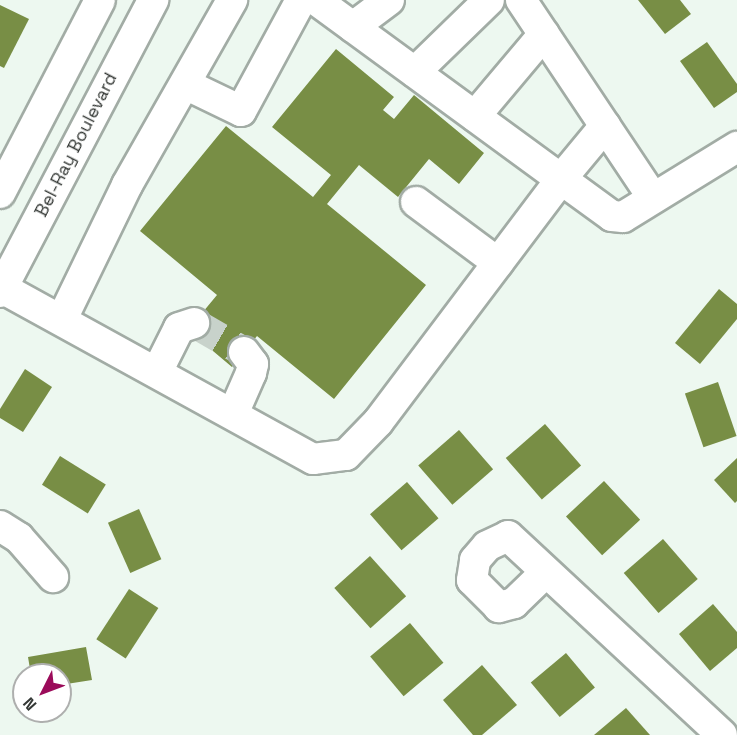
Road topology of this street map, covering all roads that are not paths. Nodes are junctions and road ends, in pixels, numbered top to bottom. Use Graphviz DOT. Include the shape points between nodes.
graph roads {
  1 [pos="100,0"];
  2 [pos="153,0"];
  3 [pos="232,0"];
  4 [pos="301,0"];
  5 [pos="316,0"];
  6 [pos="389,0"];
  7 [pos="489,0"];
  8 [pos="521,0"];
  9 [pos="353,27"];
  10 [pos="544,34"];
  11 [pos="415,72"];
  12 [pos="185,84"];
  13 [pos="475,116"];
  14 [pos="605,126"];
  15 [pos="737,147"];
  16 [pos="561,179"];
  17 [pos="0,193"];
  18 [pos="653,198"];
  19 [pos="416,202"];
  20 [pos="498,263"];
  21 [pos="1,290"];
  22 [pos="62,319"];
  23 [pos="194,323"];
  24 [pos="244,352"];
  25 [pos="157,372"];
  26 [pos="233,414"];
  27 [pos="0,526"];
  28 [pos="546,572"];
  29 [pos="53,577"];
  30 [pos="722,735"];
  1 -- 17 [label="street"];
  2 -- 21 [label="street, Bel-Ray Boulevard"];
  3 -- 12 [label="street"];
  4 -- 12 [label="street" via="241,111"];
  5 -- 9 [label="street"];
  6 -- 9 [label="street"];
  7 -- 11 [label="street"];
  8 -- 10 [label="street"];
  9 -- 11 [label="street"];
  10 -- 13 [label="street"];
  10 -- 14 [label="street"];
  11 -- 13 [label="street"];
  12 -- 22 [label="street"];
  13 -- 16 [label="street"];
  14 -- 16 [label="street"];
  14 -- 18 [label="street"];
  15 -- 18 [label="street"];
  16 -- 18 [label="street" via="612,216 623,217"];
  16 -- 20 [label="street"];
  19 -- 20 [label="street"];
  20 -- 26 [label="street" via="378,422 346,454 313,459"];
  21 -- 22 [label="street"];
  22 -- 25 [label="street"];
  23 -- 25 [label="street" via="179,328"];
  24 -- 26 [label="street" via="253,363"];
  25 -- 26 [label="street"];
  27 -- 29 [label="street" via="19,538"];
  28 -- 30 [label="street"];
}
